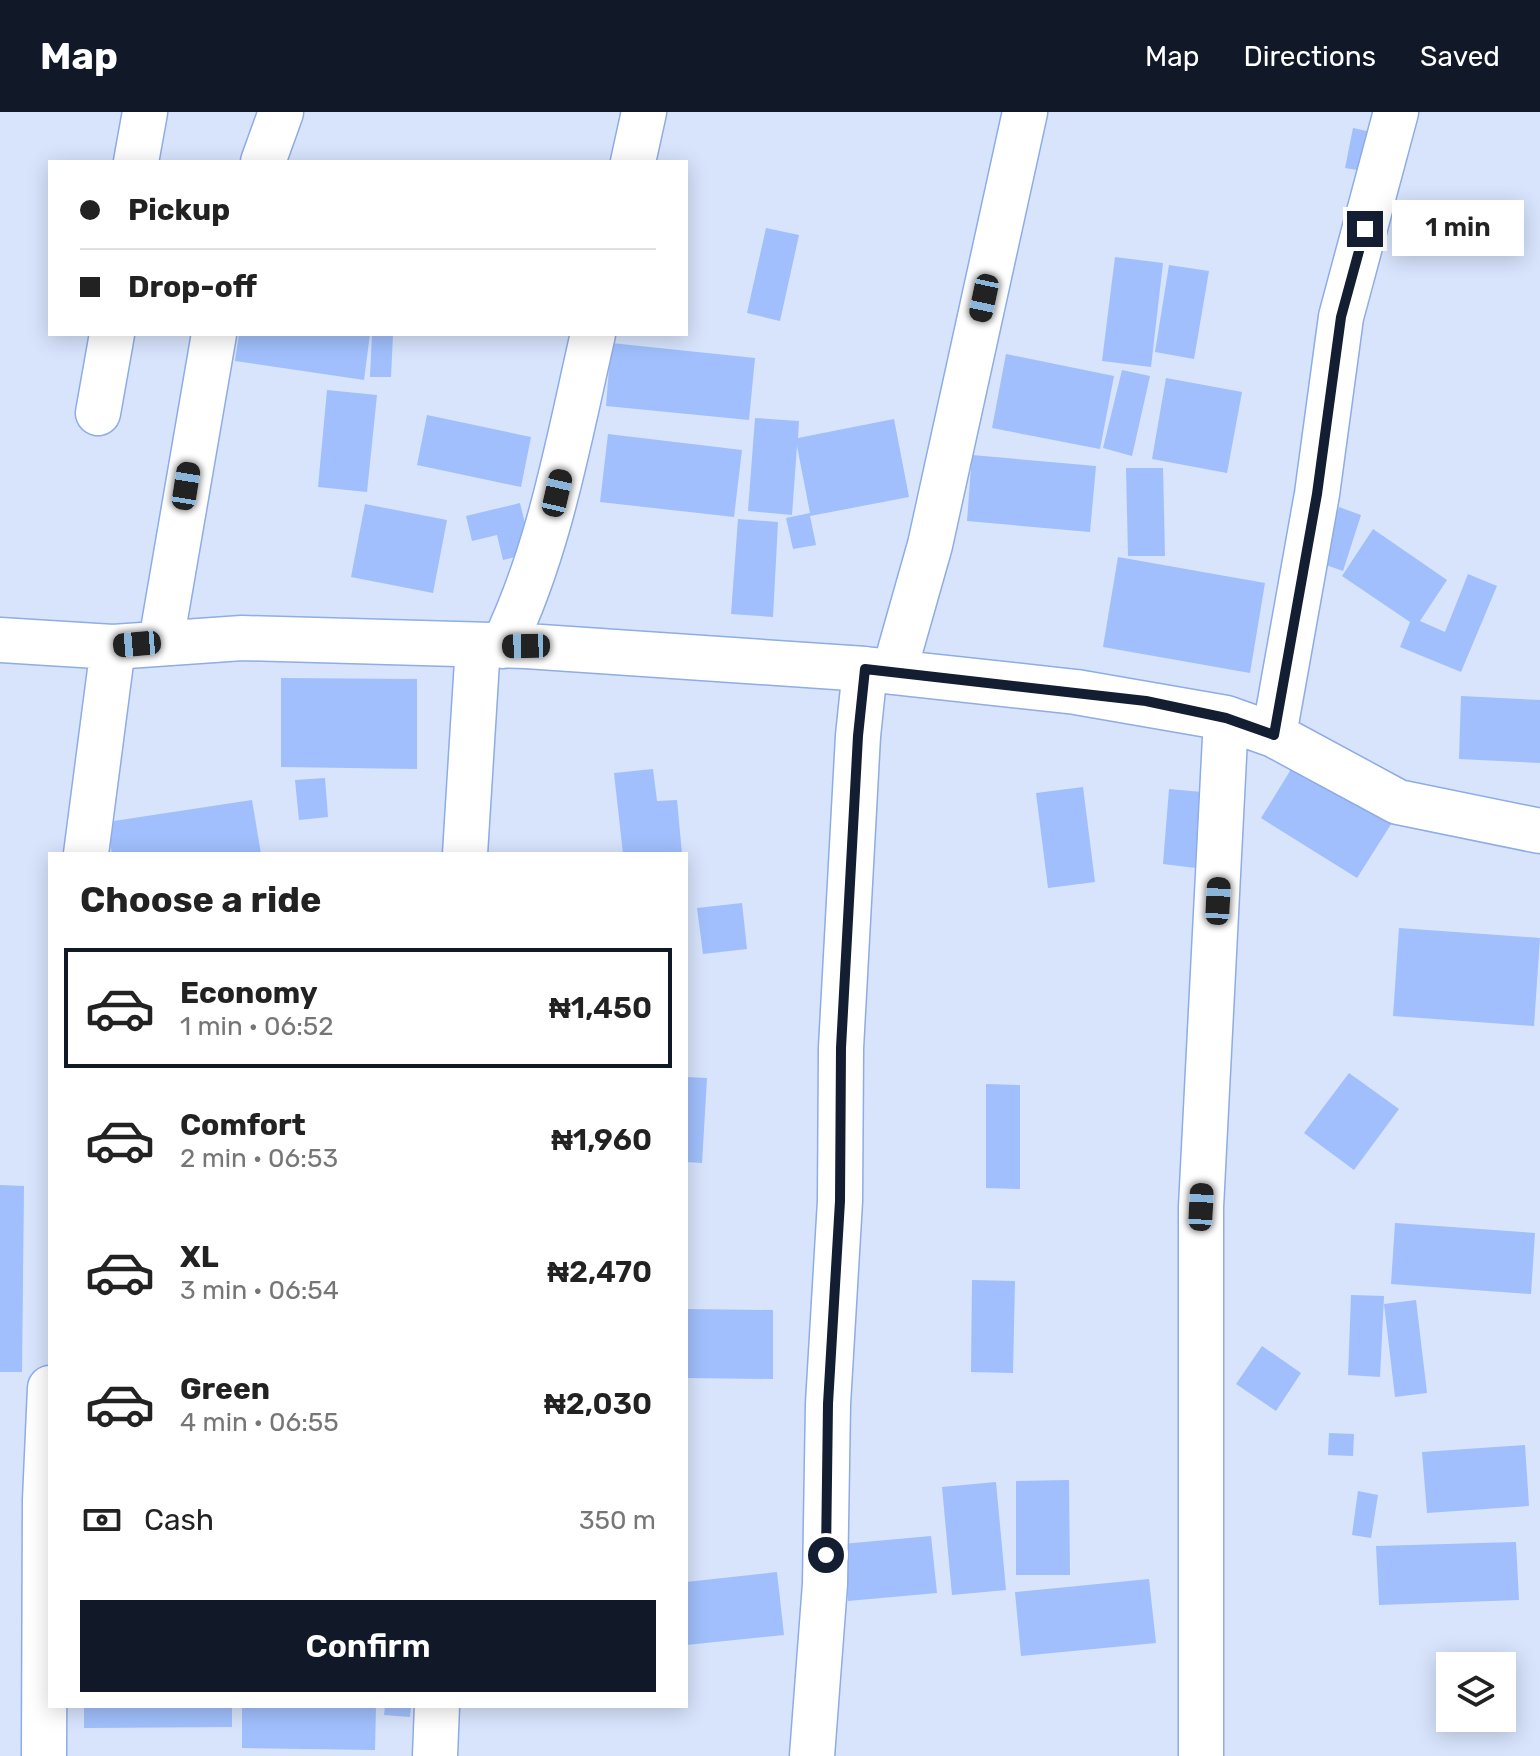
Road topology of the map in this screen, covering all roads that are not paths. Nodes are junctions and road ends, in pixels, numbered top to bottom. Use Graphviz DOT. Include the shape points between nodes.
graph roads {
  1 [pos="145,112"];
  2 [pos="281,112"];
  3 [pos="644,112"];
  4 [pos="1025,112"];
  5 [pos="1396,112"];
  6 [pos="136,160"];
  7 [pos="264,160"];
  8 [pos="633,160"];
  9 [pos="112,336"];
  10 [pos="214,336"];
  11 [pos="593,336"];
  12 [pos="98,413"];
  13 [pos="0,640"];
  14 [pos="161,642"];
  15 [pos="491,645"];
  16 [pos="113,647"];
  17 [pos="880,671"];
  18 [pos="1226,718"];
  19 [pos="1274,735"];
  20 [pos="1540,831"];
  21 [pos="86,852"];
  22 [pos="465,852"];
  23 [pos="48,1433"];
  24 [pos="437,1708"];
  25 [pos="44,1756"];
  26 [pos="435,1756"];
  27 [pos="812,1756"];
  28 [pos="1201,1756"];
  1 -- 6 [label="street"];
  2 -- 7 [label="street"];
  3 -- 8 [label="street"];
  4 -- 17 [label="street" via="930,545"];
  5 -- 19 [label="street" via="1341,317 1317,494"];
  9 -- 12 [label="street"];
  10 -- 14 [label="street"];
  11 -- 15 [label="street" via="557,493 529,582"];
  13 -- 16 [label="street"];
  14 -- 15 [label="street" via="242,638"];
  14 -- 16 [label="street"];
  15 -- 17 [label="street"];
  15 -- 22 [label="street"];
  16 -- 21 [label="street"];
  17 -- 18 [label="street" via="1132,699"];
  17 -- 27 [label="street" via="858,736 841,1048 825,1584"];
  18 -- 19 [label="street"];
  18 -- 28 [label="street" via="1201,1207"];
  19 -- 20 [label="street" via="1398,802"];
  23 -- 25 [label="street"];
  24 -- 26 [label="street"];
}
